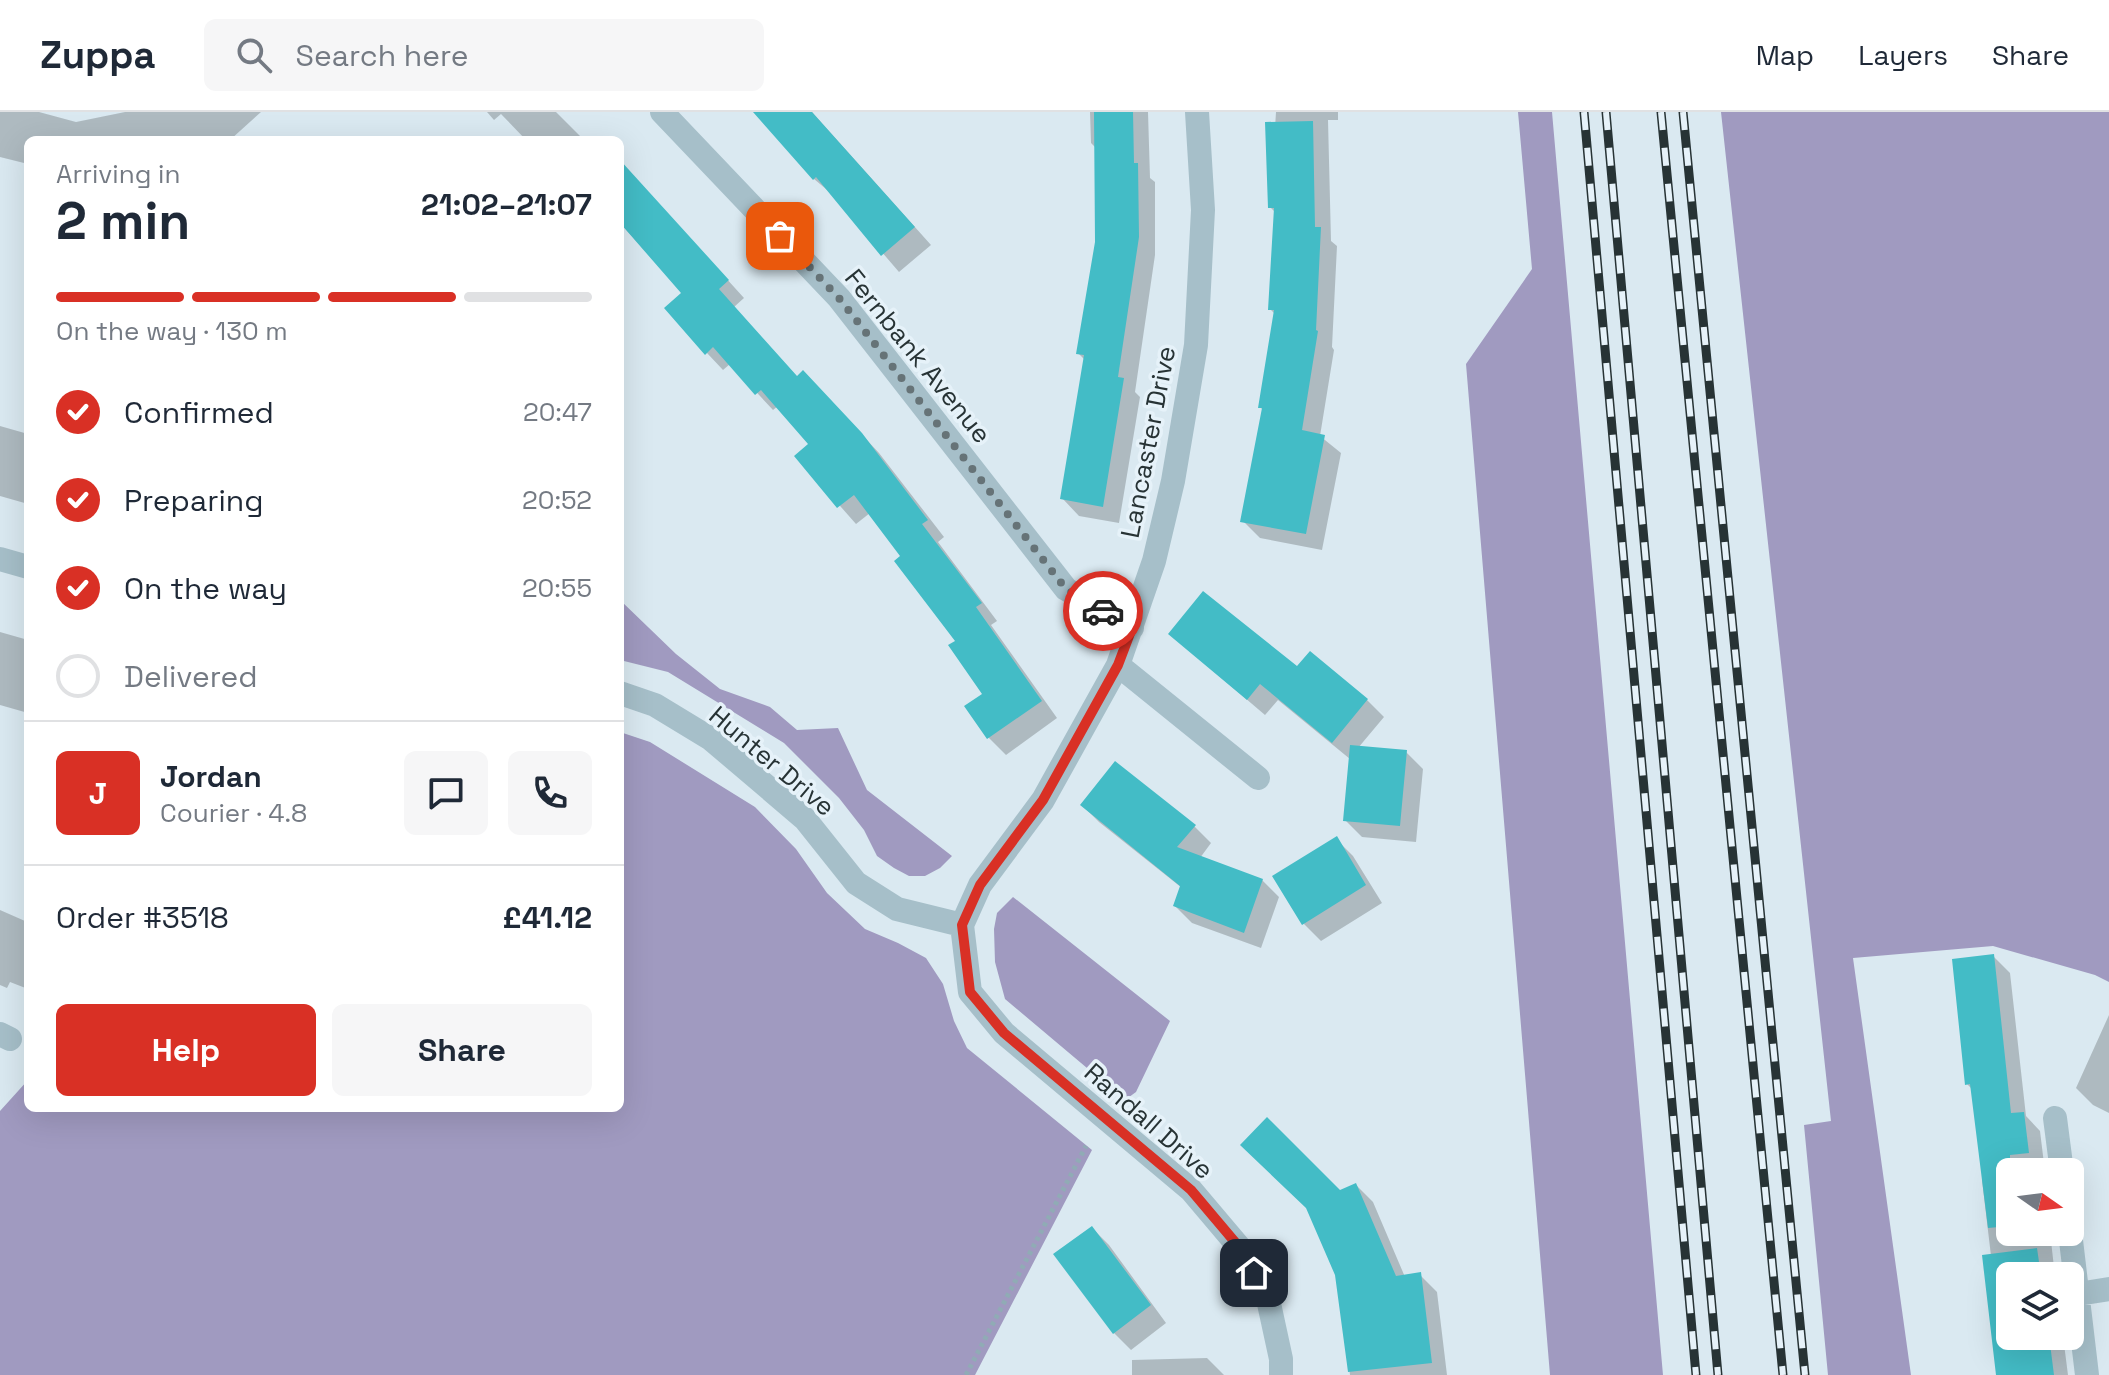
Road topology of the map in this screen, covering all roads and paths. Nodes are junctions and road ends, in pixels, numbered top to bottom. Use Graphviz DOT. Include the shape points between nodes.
graph roads {
  1 [pos="662,112"];
  2 [pos="1197,112"];
  3 [pos="0,559"];
  4 [pos="24,566"];
  5 [pos="1132,628"];
  6 [pos="1118,665"];
  7 [pos="624,694"];
  8 [pos="1258,778"];
  9 [pos="962,925"];
  10 [pos="1102,1116"];
  11 [pos="2055,1118"];
  12 [pos="2060,1158"];
  13 [pos="2109,1289"];
  14 [pos="2084,1293"];
  15 [pos="2084,1348"];
  16 [pos="966,1375"];
  17 [pos="1281,1375"];
  18 [pos="2087,1375"];
  1 -- 5 [label="street, Fernbank Avenue" via="839,298 1066,589"];
  2 -- 5 [label="street, Lancaster Drive" via="1203,210 1196,345 1173,481"];
  3 -- 4 [label="street"];
  5 -- 6 [label="street, Lancaster Drive"];
  6 -- 8 [label="street"];
  6 -- 9 [label="street, Lancaster Drive" via="1043,800 980,885"];
  7 -- 9 [label="street, Hunter Drive" via="655,705 711,739 805,819 856,883 897,909"];
  9 -- 10 [label="street, Randall Drive" via="970,992 1004,1033"];
  10 -- 16 [label="path"];
  10 -- 17 [label="street, Randall Drive" via="1191,1190 1240,1248 1268,1299"];
  11 -- 12 [label="street"];
  13 -- 14 [label="street"];
  15 -- 18 [label="street"];
}
